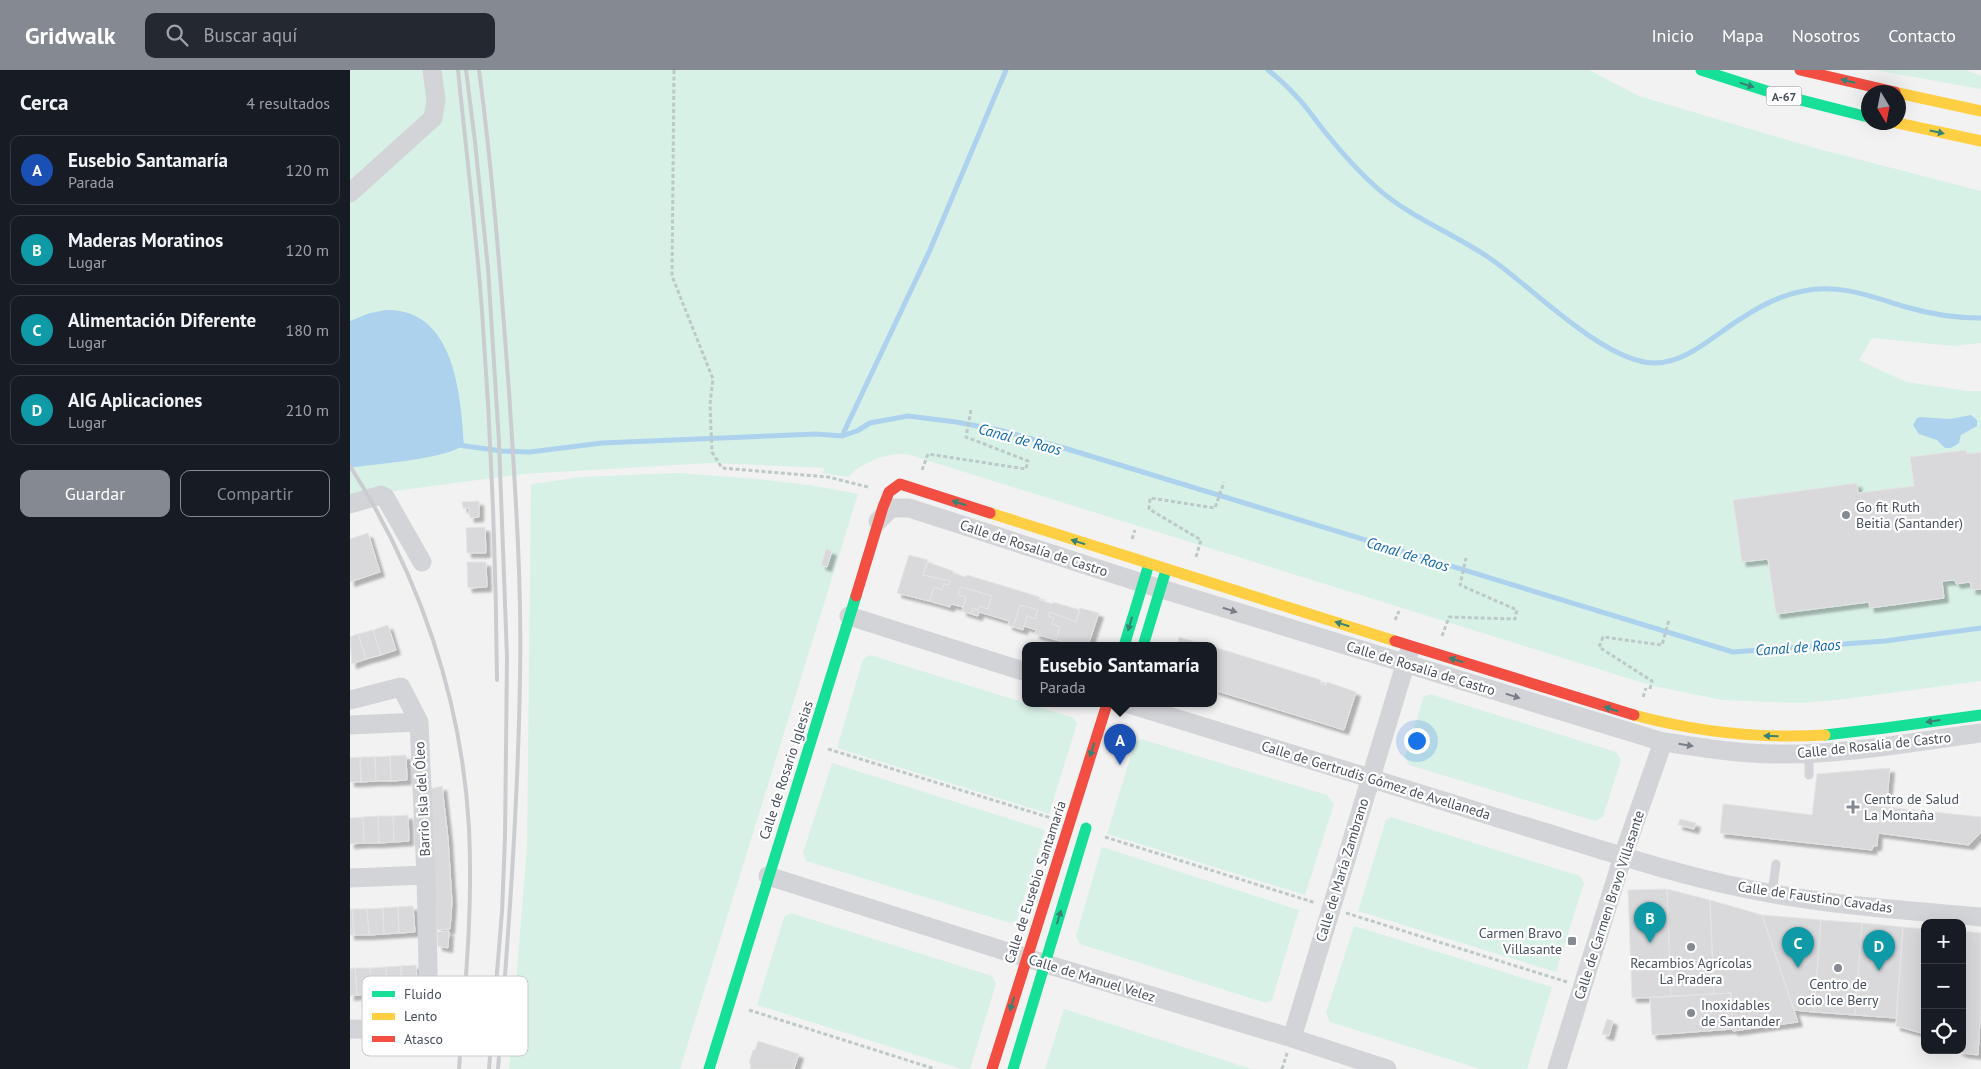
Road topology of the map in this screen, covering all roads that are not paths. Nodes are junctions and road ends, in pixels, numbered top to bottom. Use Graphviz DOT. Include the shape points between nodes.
graph roads {
  1 [pos="432,70"];
  2 [pos="1701,70"];
  3 [pos="1800,70"];
  4 [pos="1863,85"];
  5 [pos="1906,95"];
  6 [pos="1981,111"];
  7 [pos="1861,115"];
  8 [pos="1906,125"];
  9 [pos="1981,141"];
  10 [pos="350,193"];
  11 [pos="889,492"];
  12 [pos="350,504"];
  13 [pos="878,521"];
  14 [pos="422,562"];
  15 [pos="1149,564"];
  16 [pos="1166,570"];
  17 [pos="1151,585"];
  18 [pos="849,616"];
  19 [pos="1126,642"];
  20 [pos="1143,642"];
  21 [pos="1408,654"];
  22 [pos="1022,671"];
  23 [pos="350,700"];
  24 [pos="1106,707"];
  25 [pos="1125,707"];
  26 [pos="1981,715"];
  27 [pos="419,722"];
  28 [pos="350,725"];
  29 [pos="1981,733"];
  30 [pos="1663,742"];
  31 [pos="1809,754"];
  32 [pos="1809,775"];
  33 [pos="1370,778"];
  34 [pos="1091,814"];
  35 [pos="1623,856"];
  36 [pos="1776,864"];
  37 [pos="426,875"];
  38 [pos="768,876"];
  39 [pos="350,878"];
  40 [pos="1772,893"];
  41 [pos="1981,917"];
  42 [pos="1026,958"];
  43 [pos="1046,964"];
  44 [pos="428,976"];
  45 [pos="1292,1038"];
  46 [pos="708,1069"];
  47 [pos="992,1069"];
  48 [pos="1013,1069"];
  49 [pos="1387,1069"];
  50 [pos="1557,1069"];
  1 -- 10 [label="street" via="436,100 432,118"];
  2 -- 7 [label="main road, A-67, one-way" via="1773,93"];
  4 -- 3 [label="main road, A-67, one-way"];
  5 -- 6 [label="main road, A-67"];
  8 -- 9 [label="main road, one-way"];
  11 -- 13 [label="main road, Calle de Rosario Iglesias"];
  15 -- 11 [label="main road, Calle de Rosalía de Castro, one-way" via="900,484"];
  12 -- 14 [label="street" via="381,495 385,497"];
  13 -- 17 [label="street, Calle de Rosalía de Castro" via="891,508 909,508"];
  13 -- 18 [label="main road, Calle de Rosario Iglesias"];
  15 -- 16 [label="main road, Calle de Rosalía de Castro"];
  15 -- 17 [label="main road"];
  16 -- 17 [label="main road"];
  21 -- 16 [label="main road, Calle de Rosalía de Castro, one-way"];
  17 -- 19 [label="main road, one-way"];
  17 -- 20 [label="main road"];
  17 -- 21 [label="street, Calle de Rosalía de Castro, one-way"];
  18 -- 22 [label="street"];
  18 -- 38 [label="main road, Calle de Rosario Iglesias"];
  26 -- 21 [label="main road, Calle de Rosalía de Castro, one-way" via="1807,736 1725,733 1637,717"];
  21 -- 30 [label="street, Calle de Rosalía de Castro, one-way"];
  21 -- 33 [label="street, Calle de María Zambrano"];
  23 -- 27 [label="street, Barrio Isla del Óleo" via="400,687"];
  24 -- 42 [label="main road, Calle de Eusebio Santamaría, one-way"];
  25 -- 33 [label="street, Calle de Gertrudis Gómez de Avellaneda"];
  27 -- 28 [label="street, Barrio Isla del Óleo"];
  27 -- 37 [label="street, Barrio Isla del Óleo"];
  29 -- 31 [label="street, Calle de Rosalía de Castro"];
  30 -- 31 [label="street, Calle de Rosalía de Castro, one-way" via="1746,753"];
  30 -- 35 [label="street, Calle de Carmen Bravo Villasante"];
  31 -- 32 [label="lane"];
  33 -- 35 [label="street, Calle de Gertrudis Gómez de Avellaneda"];
  33 -- 45 [label="street, Calle de María Zambrano"];
  43 -- 34 [label="main road, one-way"];
  35 -- 40 [label="street, Calle de Faustino Cavadas"];
  35 -- 50 [label="street, Calle de Carmen Bravo Villasante"];
  36 -- 40 [label="lane"];
  37 -- 39 [label="street, Barrio Isla del Óleo"];
  37 -- 44 [label="street, Barrio Isla del Óleo"];
  38 -- 42 [label="street, Calle de Manuel Velez"];
  38 -- 46 [label="main road, Calle de Rosario Iglesias"];
  40 -- 41 [label="street, Calle de Faustino Cavadas" via="1862,906"];
  42 -- 43 [label="street, Calle de Manuel Velez"];
  42 -- 47 [label="main road, Calle de Eusebio Santamaría, one-way"];
  43 -- 45 [label="street, Calle de Manuel Velez"];
  43 -- 48 [label="main road"];
  45 -- 49 [label="street, Calle de Manuel Velez"];
}
